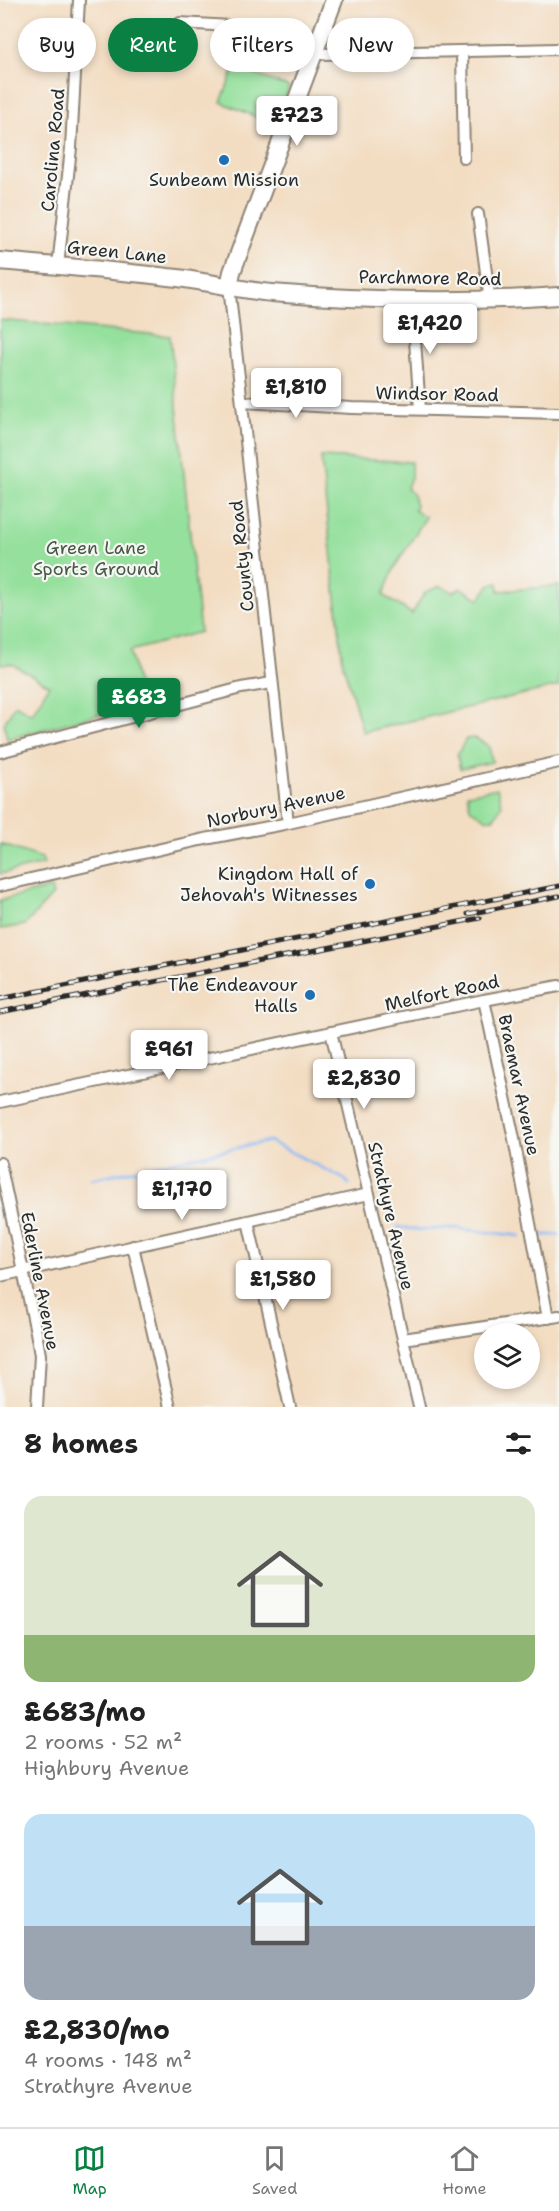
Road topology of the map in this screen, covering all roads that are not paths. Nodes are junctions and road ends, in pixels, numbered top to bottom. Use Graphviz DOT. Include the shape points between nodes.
graph roads {
  1 [pos="79,0"];
  2 [pos="334,0"];
  3 [pos="559,49"];
  4 [pos="315,51"];
  5 [pos="462,52"];
  6 [pos="307,72"];
  7 [pos="464,158"];
  8 [pos="478,214"];
  9 [pos="0,261"];
  10 [pos="58,266"];
  11 [pos="229,286"];
  12 [pos="559,296"];
  13 [pos="412,300"];
  14 [pos="490,301"];
  15 [pos="242,402"];
  16 [pos="420,409"];
  17 [pos="559,413"];
  18 [pos="272,683"];
  19 [pos="0,752"];
  20 [pos="559,762"];
  21 [pos="288,823"];
  22 [pos="0,886"];
  23 [pos="559,986"];
  24 [pos="484,1000"];
  25 [pos="331,1032"];
  26 [pos="0,1102"];
  27 [pos="0,1163"];
  28 [pos="369,1194"];
  29 [pos="248,1221"];
  30 [pos="132,1246"];
  31 [pos="22,1271"];
  32 [pos="0,1276"];
  33 [pos="553,1317"];
  34 [pos="403,1339"];
  35 [pos="37,1407"];
  36 [pos="171,1407"];
  37 [pos="290,1407"];
  38 [pos="419,1407"];
  1 -- 10 [label="street, Carolina Road" via="71,148"];
  2 -- 4 [label="main road"];
  3 -- 5 [label="street"];
  4 -- 5 [label="street"];
  5 -- 7 [label="street"];
  6 -- 11 [label="main road"];
  8 -- 14 [label="street"];
  9 -- 10 [label="main road, Green Lane"];
  10 -- 11 [label="main road, Green Lane"];
  11 -- 13 [label="main road, Parchmore Road" via="292,294"];
  11 -- 15 [label="street, County Road"];
  12 -- 14 [label="main road, Parchmore Road"];
  13 -- 14 [label="main road, Parchmore Road"];
  13 -- 16 [label="street"];
  15 -- 16 [label="street, Windsor Road"];
  15 -- 18 [label="street, County Road"];
  16 -- 17 [label="street, Windsor Road"];
  18 -- 19 [label="street"];
  18 -- 21 [label="street, County Road"];
  20 -- 21 [label="street, Norbury Avenue"];
  21 -- 22 [label="street, Norbury Avenue"];
  23 -- 24 [label="street, Melfort Road"];
  24 -- 25 [label="street, Melfort Road"];
  24 -- 33 [label="street, Braemar Avenue"];
  25 -- 26 [label="street, Melfort Road"];
  25 -- 28 [label="street, Strathyre Avenue"];
  27 -- 31 [label="street, Ederline Avenue"];
  28 -- 29 [label="street"];
  28 -- 34 [label="street, Strathyre Avenue"];
  29 -- 30 [label="street"];
  29 -- 37 [label="street"];
  30 -- 31 [label="street"];
  30 -- 36 [label="street"];
  31 -- 32 [label="street"];
  31 -- 35 [label="street, Ederline Avenue" via="40,1355"];
  33 -- 34 [label="street"];
  34 -- 38 [label="street, Strathyre Avenue"];
}
